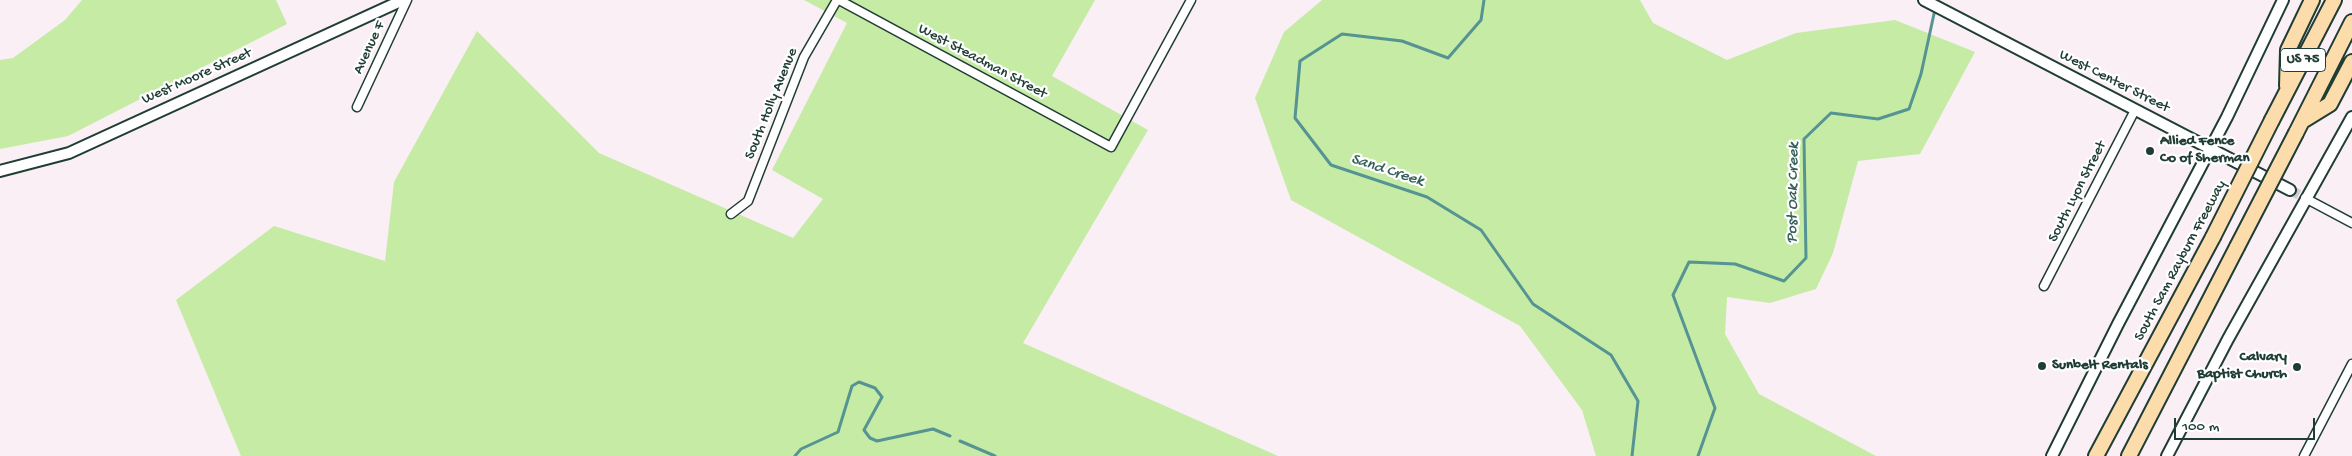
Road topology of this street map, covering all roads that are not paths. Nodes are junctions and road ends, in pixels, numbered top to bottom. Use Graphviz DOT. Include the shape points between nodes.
graph roads {
  1 [pos="403,0"];
  2 [pos="407,0"];
  3 [pos="838,0"];
  4 [pos="1191,0"];
  5 [pos="1924,0"];
  6 [pos="2283,0"];
  7 [pos="2312,0"];
  8 [pos="2334,0"];
  9 [pos="2352,22"];
  10 [pos="2352,62"];
  11 [pos="2287,90"];
  12 [pos="357,108"];
  13 [pos="2135,110"];
  14 [pos="2352,117"];
  15 [pos="2300,126"];
  16 [pos="2209,148"];
  17 [pos="0,171"];
  18 [pos="2290,190"];
  19 [pos="2305,198"];
  20 [pos="731,214"];
  21 [pos="2352,223"];
  22 [pos="2044,286"];
  23 [pos="2352,364"];
  24 [pos="2052,456"];
  25 [pos="2096,456"];
  26 [pos="2129,456"];
  27 [pos="2167,456"];
  28 [pos="2304,456"];
  1 -- 17 [label="main road, West Moore Street" via="69,152"];
  2 -- 12 [label="street, Avenue F"];
  3 -- 4 [label="street, West Steadman Street" via="1111,147"];
  3 -- 20 [label="street, South Holly Avenue" via="804,57 748,201"];
  5 -- 13 [label="main road, West Center Street"];
  6 -- 16 [label="main road, South Sam Rayburn Freeway"];
  7 -- 11 [label="highway" via="2288,50"];
  8 -- 11 [label="highway, South Sam Rayburn Freeway / US 75"];
  9 -- 15 [label="highway, US 75"];
  10 -- 15 [label="highway" via="2330,104"];
  11 -- 25 [label="highway, South Sam Rayburn Freeway / US 75, bridge"];
  13 -- 16 [label="main road, West Center Street"];
  13 -- 22 [label="street, South Lyon Street"];
  14 -- 19 [label="main road"];
  15 -- 26 [label="highway, US 75, bridge"];
  16 -- 18 [label="main road, West Center Street"];
  16 -- 24 [label="main road, South Sam Rayburn Freeway"];
  19 -- 21 [label="street"];
  19 -- 27 [label="main road"];
  23 -- 28 [label="street"];
}
